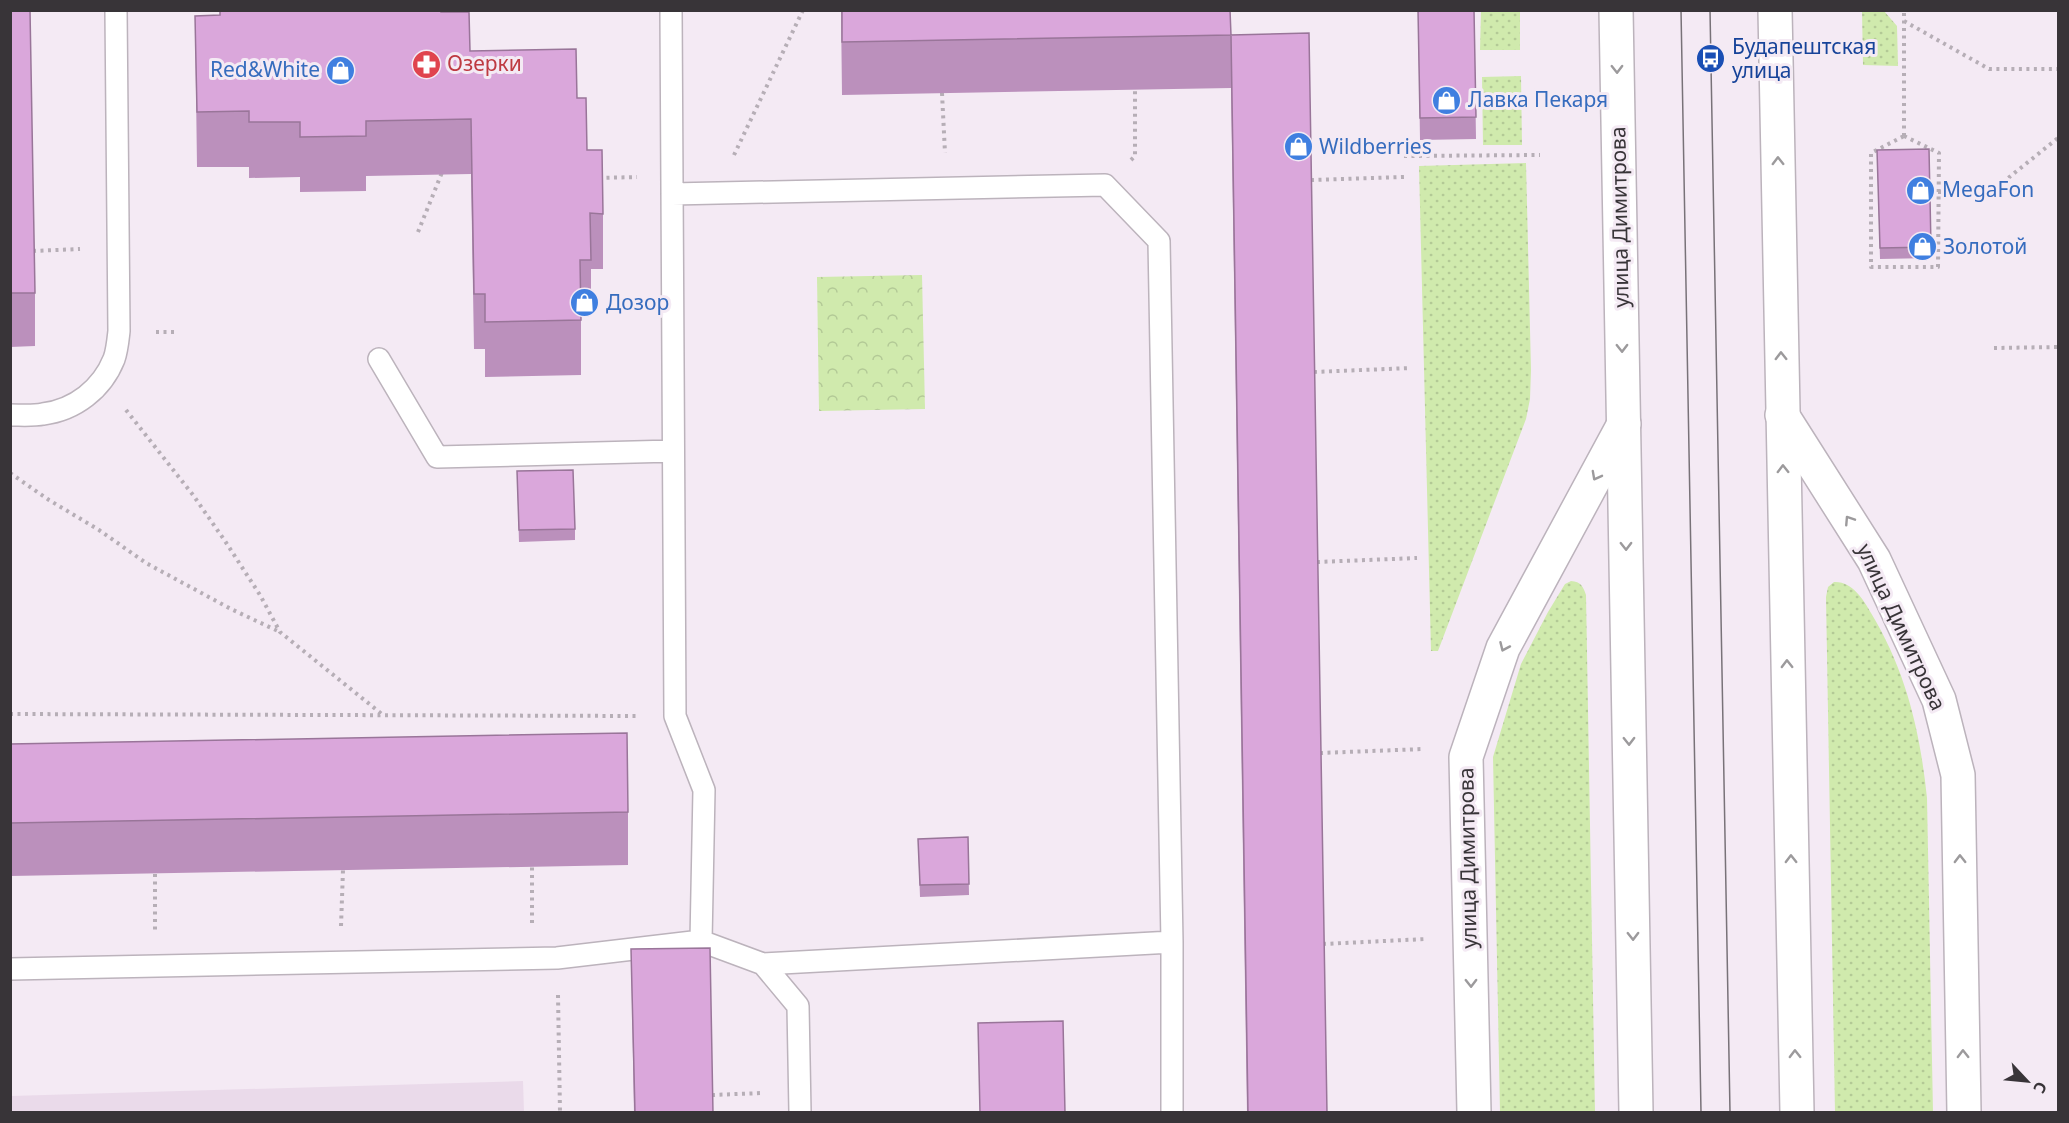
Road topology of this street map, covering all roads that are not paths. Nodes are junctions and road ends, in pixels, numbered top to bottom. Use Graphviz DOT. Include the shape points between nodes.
graph roads {
  1 [pos="116,10"];
  2 [pos="671,10"];
  3 [pos="1616,10"];
  4 [pos="1775,10"];
  5 [pos="672,194"];
  6 [pos="380,359"];
  7 [pos="1782,415"];
  8 [pos="10,416"];
  9 [pos="1624,424"];
  10 [pos="674,451"];
  11 [pos="701,941"];
  12 [pos="1172,942"];
  13 [pos="763,964"];
  14 [pos="10,969"];
  15 [pos="800,1113"];
  16 [pos="1172,1113"];
  17 [pos="1474,1113"];
  18 [pos="1636,1113"];
  19 [pos="1797,1113"];
  20 [pos="1964,1113"];
  1 -- 8 [label="lane" via="119,331 115,358 101,382 85,398 43,415"];
  2 -- 5 [label="lane"];
  3 -- 9 [label="street, улица Димитрова, one-way"];
  7 -- 4 [label="street, one-way"];
  5 -- 10 [label="lane"];
  5 -- 12 [label="lane" via="1105,185 1159,241"];
  6 -- 10 [label="lane" via="437,458"];
  19 -- 7 [label="street, one-way"];
  20 -- 7 [label="street, улица Димитрова, one-way" via="1958,775 1939,700 1874,560"];
  9 -- 17 [label="street, улица Димитрова, one-way" via="1503,648 1466,757"];
  9 -- 18 [label="street, улица Димитрова, one-way"];
  10 -- 11 [label="lane" via="675,716 704,790"];
  11 -- 13 [label="lane"];
  11 -- 14 [label="lane" via="557,958"];
  12 -- 13 [label="lane"];
  12 -- 16 [label="lane"];
  13 -- 15 [label="lane" via="798,1006"];
}
